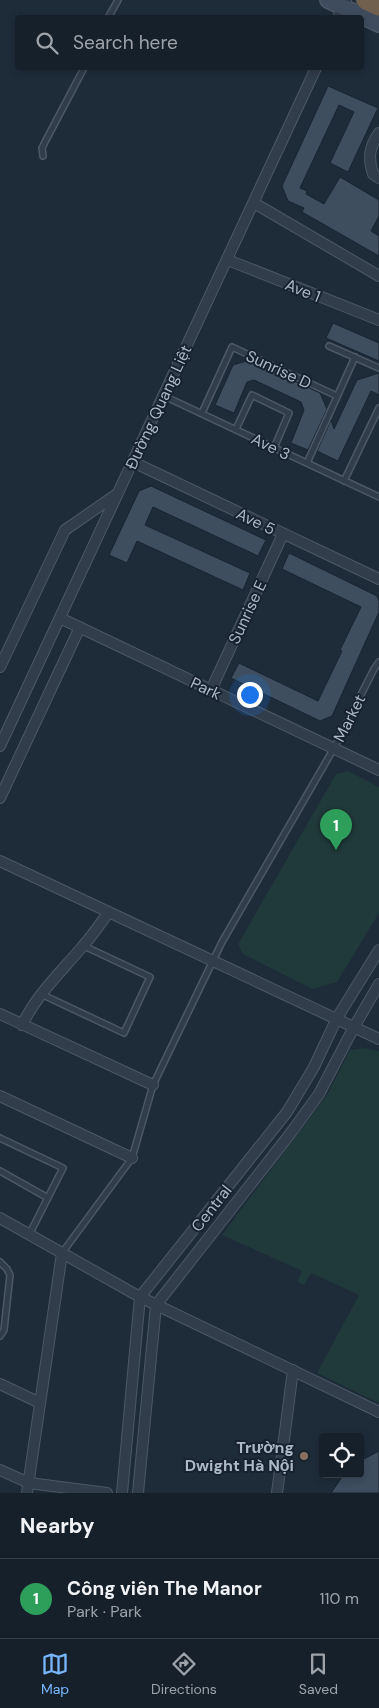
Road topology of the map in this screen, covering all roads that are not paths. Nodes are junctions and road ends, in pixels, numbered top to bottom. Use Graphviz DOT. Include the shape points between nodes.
graph roads {
  1 [pos="118,0"];
  2 [pos="328,0"];
  3 [pos="366,0"];
  4 [pos="379,6"];
  5 [pos="342,8"];
  6 [pos="110,15"];
  7 [pos="358,15"];
  8 [pos="364,18"];
  9 [pos="379,24"];
  10 [pos="83,70"];
  11 [pos="315,70"];
  12 [pos="379,133"];
  13 [pos="43,156"];
  14 [pos="379,178"];
  15 [pos="254,203"];
  16 [pos="228,260"];
  17 [pos="379,276"];
  18 [pos="379,320"];
  19 [pos="329,346"];
  20 [pos="355,357"];
  21 [pos="379,368"];
  22 [pos="164,396"];
  23 [pos="337,396"];
  24 [pos="379,408"];
  25 [pos="202,413"];
  26 [pos="236,429"];
  27 [pos="274,448"];
  28 [pos="133,462"];
  29 [pos="307,463"];
  30 [pos="344,480"];
  31 [pos="118,493"];
  32 [pos="379,497"];
  33 [pos="283,534"];
  34 [pos="379,579"];
  35 [pos="60,618"];
  36 [pos="80,627"];
  37 [pos="379,662"];
  38 [pos="0,667"];
  39 [pos="210,690"];
  40 [pos="0,746"];
  41 [pos="334,748"];
  42 [pos="379,770"];
  43 [pos="0,798"];
  44 [pos="0,861"];
  45 [pos="109,912"];
  46 [pos="84,946"];
  47 [pos="379,950"];
  48 [pos="212,962"];
  49 [pos="379,984"];
  50 [pos="40,994"];
  51 [pos="0,1014"];
  52 [pos="337,1018"];
  53 [pos="22,1025"];
  54 [pos="354,1027"];
  55 [pos="379,1039"];
  56 [pos="153,1086"];
  57 [pos="0,1096"];
  58 [pos="0,1138"];
  59 [pos="132,1158"];
  60 [pos="0,1171"];
  61 [pos="48,1198"];
  62 [pos="0,1218"];
  63 [pos="29,1235"];
  64 [pos="62,1253"];
  65 [pos="0,1262"];
  66 [pos="140,1297"];
  67 [pos="156,1305"];
  68 [pos="0,1336"];
  69 [pos="293,1370"];
  70 [pos="0,1384"];
  71 [pos="40,1403"];
  72 [pos="379,1412"];
  73 [pos="0,1470"];
  74 [pos="28,1488"];
  75 [pos="107,1493"];
  76 [pos="122,1493"];
  77 [pos="138,1493"];
  78 [pos="277,1493"];
  1 -- 6 [label="lane"];
  2 -- 5 [label="main road"];
  3 -- 4 [label="highway"];
  5 -- 7 [label="main road"];
  8 -- 9 [label="main road"];
  10 -- 13 [label="lane" via="42,148"];
  11 -- 15 [label="street, Đường Quang Liệt"];
  12 -- 14 [label="street" via="370,151 369,163 373,174"];
  15 -- 16 [label="street, Đường Quang Liệt"];
  15 -- 17 [label="street"];
  16 -- 18 [label="street, Ave 1"];
  16 -- 22 [label="street, Đường Quang Liệt"];
  19 -- 20 [label="lane"];
  20 -- 21 [label="lane"];
  20 -- 23 [label="lane"];
  22 -- 25 [label="lane, Ave 3"];
  22 -- 28 [label="street, Đường Quang Liệt"];
  23 -- 25 [label="lane, Sunrise D" via="232,348"];
  23 -- 29 [label="lane"];
  24 -- 30 [label="lane"];
  25 -- 26 [label="lane, Ave 3"];
  26 -- 27 [label="lane, Ave 3"];
  26 -- 27 [label="lane" via="252,395 289,413"];
  27 -- 29 [label="lane, Ave 3"];
  28 -- 31 [label="street, Đường Quang Liệt"];
  28 -- 33 [label="street, Ave 5"];
  29 -- 30 [label="lane, Ave 3"];
  30 -- 32 [label="lane, Ave 3"];
  31 -- 35 [label="street, Đường Quang Liệt"];
  31 -- 38 [label="street" via="65,530"];
  33 -- 34 [label="street, Ave 5"];
  33 -- 39 [label="street, Sunrise E"];
  35 -- 36 [label="street, Park"];
  35 -- 40 [label="street, Đường Quang Liệt"];
  36 -- 39 [label="street, Park"];
  36 -- 43 [label="street"];
  37 -- 41 [label="lane, Market"];
  39 -- 41 [label="street, Park"];
  41 -- 42 [label="street, Park"];
  41 -- 48 [label="lane, Market" via="225,934"];
  44 -- 45 [label="street"];
  45 -- 46 [label="street"];
  45 -- 48 [label="street"];
  46 -- 50 [label="street"];
  46 -- 50 [label="lane" via="150,977 124,1033"];
  47 -- 52 [label="street, Central"];
  48 -- 52 [label="street"];
  48 -- 56 [label="lane, Market"];
  49 -- 54 [label="street, Central"];
  50 -- 53 [label="street"];
  51 -- 53 [label="street"];
  52 -- 54 [label="street"];
  52 -- 66 [label="street, Central" via="314,1067 287,1112"];
  53 -- 56 [label="street"];
  54 -- 55 [label="street"];
  54 -- 67 [label="street, Central" via="319,1094"];
  56 -- 59 [label="lane, Market"];
  57 -- 59 [label="street"];
  58 -- 61 [label="lane" via="63,1168"];
  59 -- 64 [label="lane"];
  60 -- 61 [label="lane"];
  61 -- 63 [label="lane"];
  62 -- 63 [label="street"];
  63 -- 64 [label="street"];
  64 -- 66 [label="street"];
  64 -- 71 [label="street"];
  65 -- 68 [label="lane" via="10,1276 4,1330"];
  66 -- 67 [label="street"];
  66 -- 76 [label="street"];
  67 -- 69 [label="street"];
  67 -- 77 [label="street"];
  69 -- 72 [label="street"];
  69 -- 78 [label="street"];
  70 -- 71 [label="street"];
  71 -- 74 [label="street"];
  73 -- 74 [label="street"];
  74 -- 75 [label="street"];
}
